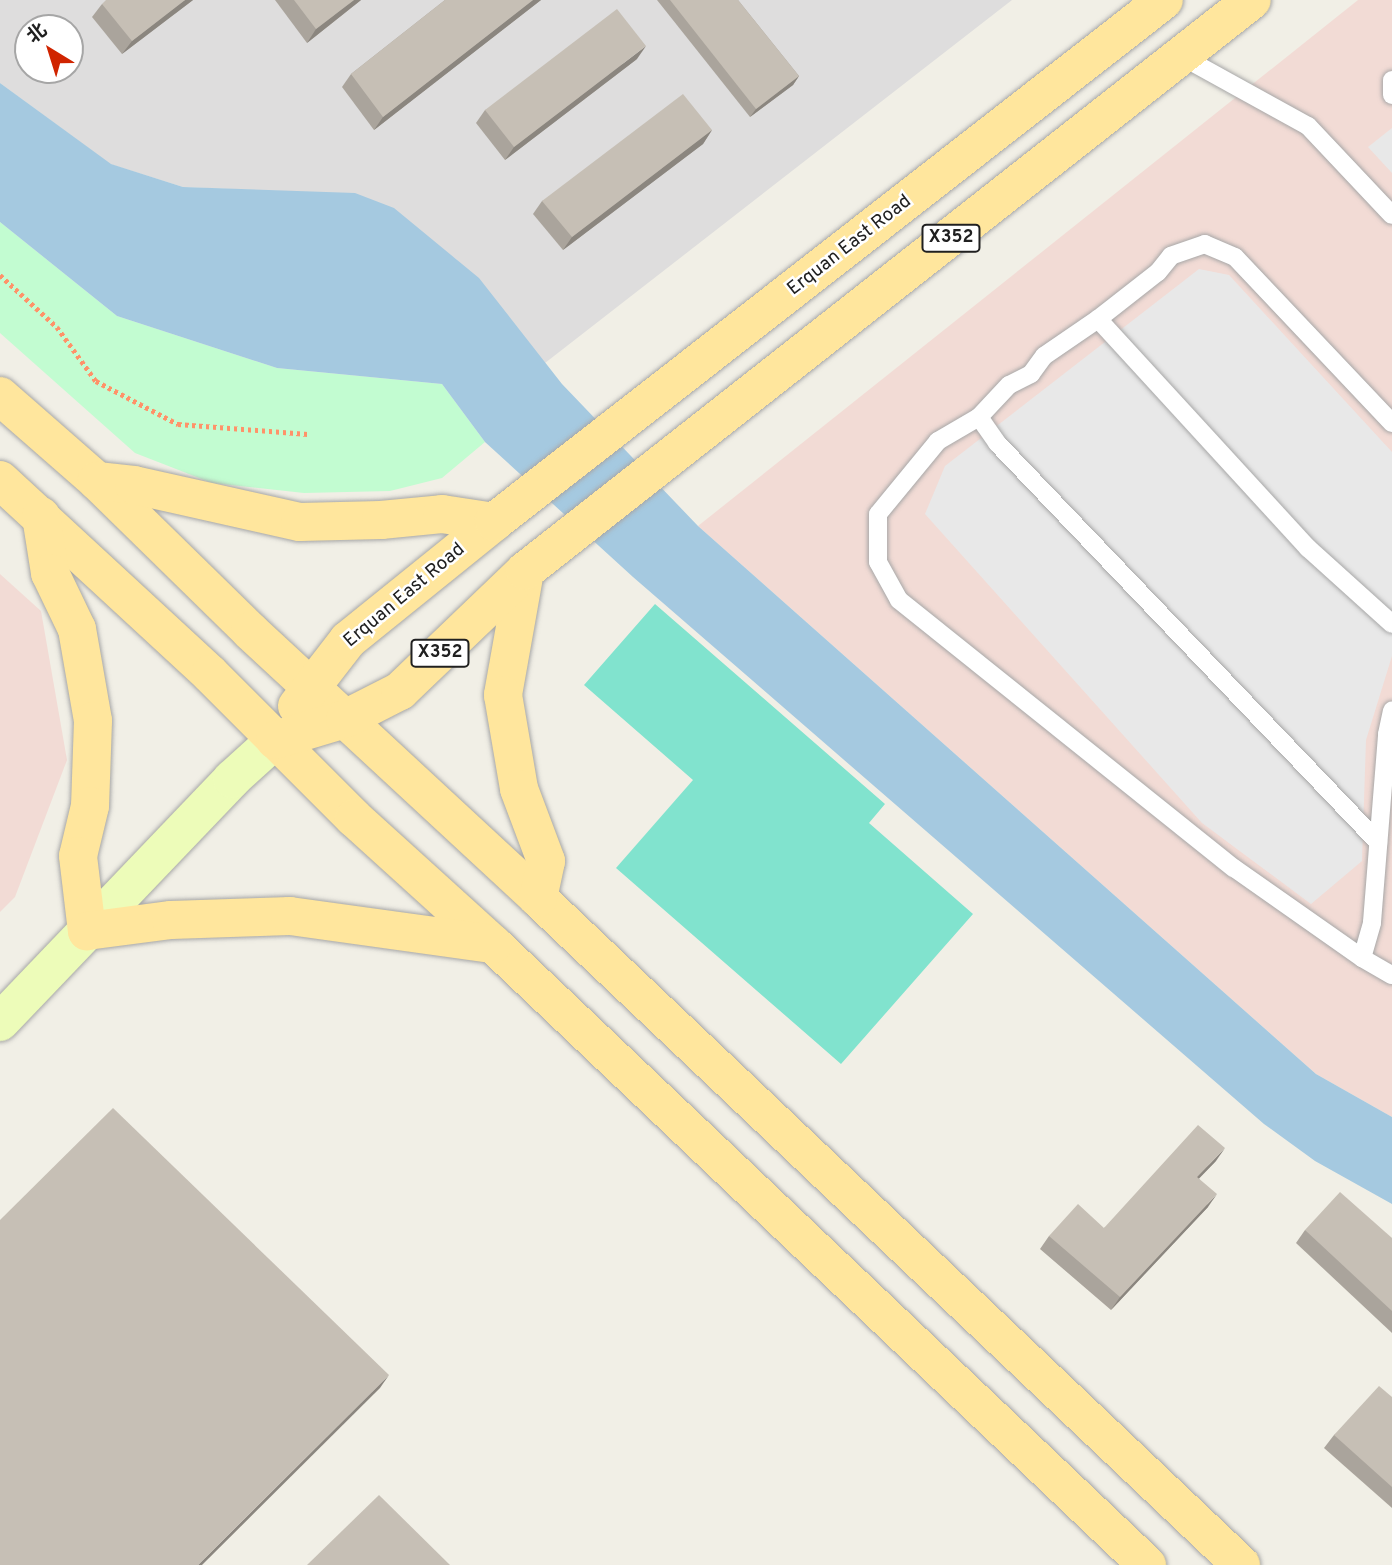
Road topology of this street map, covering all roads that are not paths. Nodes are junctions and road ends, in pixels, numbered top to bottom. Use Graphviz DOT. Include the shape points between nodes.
graph roads {
  1 [pos="1164,0"];
  2 [pos="1252,0"];
  3 [pos="1181,56"];
  4 [pos="1392,80"];
  5 [pos="1392,95"];
  6 [pos="1392,215"];
  7 [pos="1098,319"];
  8 [pos="0,396"];
  9 [pos="979,417"];
  10 [pos="1392,423"];
  11 [pos="0,480"];
  12 [pos="97,481"];
  13 [pos="41,516"];
  14 [pos="494,522"];
  15 [pos="525,571"];
  16 [pos="1392,624"];
  17 [pos="309,686"];
  18 [pos="1392,711"];
  19 [pos="345,719"];
  20 [pos="275,740"];
  21 [pos="1378,842"];
  22 [pos="538,898"];
  23 [pos="87,931"];
  24 [pos="493,944"];
  25 [pos="1362,958"];
  26 [pos="1392,975"];
  27 [pos="0,1022"];
  28 [pos="1147,1565"];
  29 [pos="1241,1565"];
  1 -- 14 [label="main road, Erquan East Road / X352"];
  2 -- 3 [label="main road, X352"];
  3 -- 6 [label="lane" via="1308,126"];
  3 -- 15 [label="main road, X352"];
  4 -- 5 [label="lane"];
  7 -- 9 [label="lane" via="1044,356 1031,374 1009,385"];
  7 -- 10 [label="lane" via="1158,272 1171,256 1205,244 1235,257"];
  7 -- 16 [label="lane" via="1308,548"];
  8 -- 12 [label="main road"];
  9 -- 21 [label="lane" via="997,443"];
  9 -- 25 [label="lane" via="938,441 878,514 878,562 899,600 1234,868"];
  11 -- 13 [label="main road"];
  12 -- 14 [label="main road" via="134,485 300,523 442,514"];
  12 -- 17 [label="main road"];
  13 -- 20 [label="main road"];
  13 -- 23 [label="main road" via="50,573 76,629 93,721 90,806 78,856"];
  14 -- 17 [label="main road, Erquan East Road / X352" via="348,640"];
  15 -- 19 [label="main road, X352" via="400,691"];
  15 -- 22 [label="main road" via="503,695 519,789 546,861"];
  17 -- 19 [label="main road"];
  17 -- 20 [label="main road, Erquan East Road / X352"];
  18 -- 21 [label="lane"];
  19 -- 20 [label="main road, X352"];
  19 -- 22 [label="main road"];
  20 -- 23 [label="main road"];
  20 -- 24 [label="main road"];
  21 -- 25 [label="lane" via="1371,922"];
  22 -- 29 [label="main road"];
  23 -- 24 [label="main road" via="171,920 290,916"];
  23 -- 27 [label="main road"];
  24 -- 28 [label="main road"];
  25 -- 26 [label="lane"];
}
